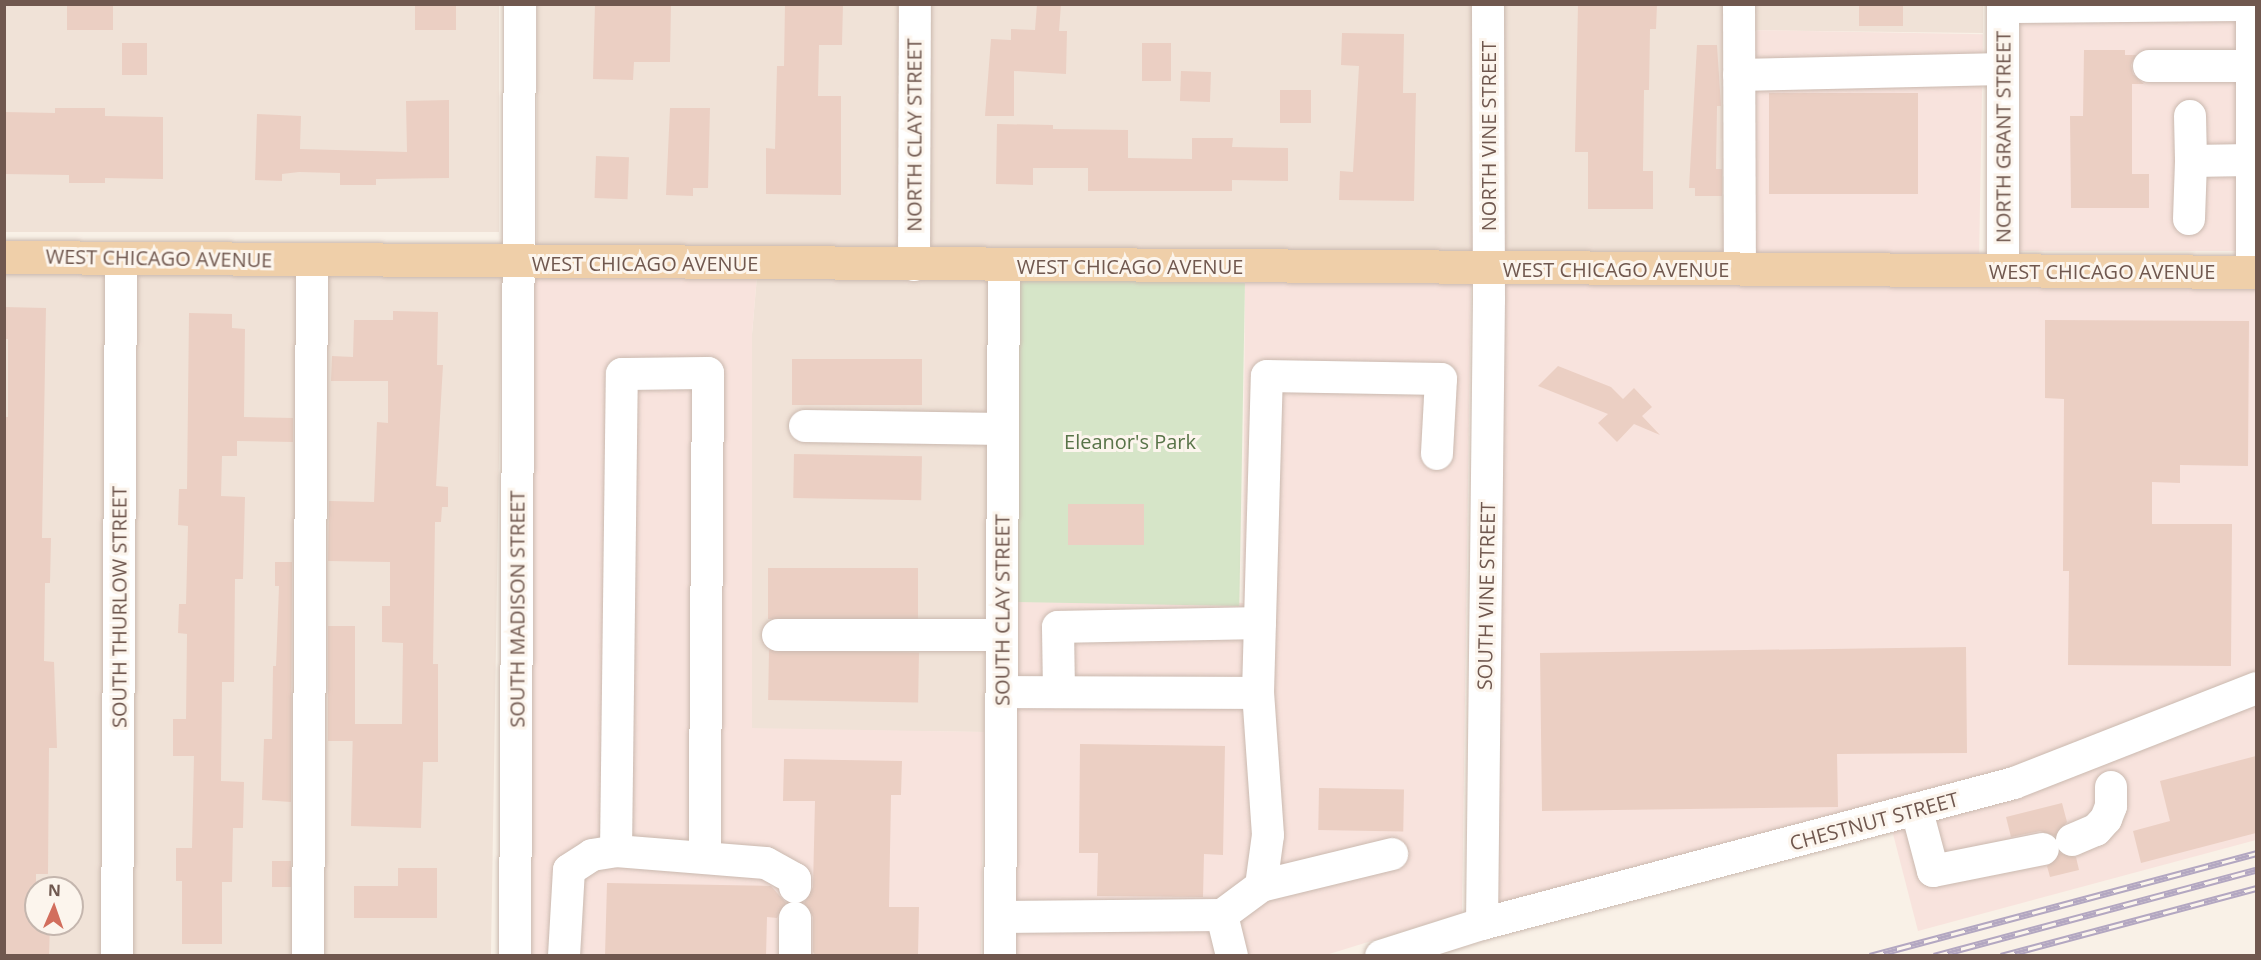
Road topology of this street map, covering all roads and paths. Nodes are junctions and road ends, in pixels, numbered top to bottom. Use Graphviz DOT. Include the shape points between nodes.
graph roads {
  1 [pos="520,4"];
  2 [pos="915,4"];
  3 [pos="1488,4"];
  4 [pos="1739,4"];
  5 [pos="2252,5"];
  6 [pos="2003,6"];
  7 [pos="2253,50"];
  8 [pos="2149,66"];
  9 [pos="2003,69"];
  10 [pos="1748,75"];
  11 [pos="2190,116"];
  12 [pos="2252,160"];
  13 [pos="2191,161"];
  14 [pos="2189,219"];
  15 [pos="4,257"];
  16 [pos="122,258"];
  17 [pos="312,260"];
  18 [pos="519,262"];
  19 [pos="914,265"];
  20 [pos="1004,265"];
  21 [pos="1487,268"];
  22 [pos="1740,269"];
  23 [pos="2003,270"];
  24 [pos="2254,272"];
  25 [pos="805,426"];
  26 [pos="1003,429"];
  27 [pos="1437,454"];
  28 [pos="1260,623"];
  29 [pos="778,635"];
  30 [pos="1002,635"];
  31 [pos="2256,687"];
  32 [pos="1002,692"];
  33 [pos="1059,692"];
  34 [pos="1258,693"];
  35 [pos="2111,787"];
  36 [pos="1917,811"];
  37 [pos="616,851"];
  38 [pos="1392,854"];
  39 [pos="705,857"];
  40 [pos="795,886"];
  41 [pos="1262,886"];
  42 [pos="1222,915"];
  43 [pos="1000,917"];
  44 [pos="795,918"];
  45 [pos="1482,924"];
  46 [pos="117,956"];
  47 [pos="308,956"];
  48 [pos="514,956"];
  49 [pos="564,956"];
  50 [pos="795,956"];
  51 [pos="1000,956"];
  52 [pos="1232,956"];
  53 [pos="1381,956"];
  1 -- 18 [label="street, SOUTH MADISON STREET"];
  2 -- 19 [label="street, NORTH CLAY STREET"];
  3 -- 21 [label="street, NORTH VINE STREET"];
  4 -- 10 [label="street"];
  5 -- 6 [label="street"];
  5 -- 7 [label="street"];
  6 -- 9 [label="street, NORTH GRANT STREET"];
  7 -- 8 [label="street"];
  7 -- 12 [label="street"];
  9 -- 10 [label="street"];
  9 -- 23 [label="street, NORTH GRANT STREET"];
  10 -- 22 [label="street"];
  11 -- 13 [label="street"];
  12 -- 13 [label="street"];
  12 -- 24 [label="street"];
  13 -- 14 [label="street"];
  15 -- 16 [label="main road, WEST CHICAGO AVENUE"];
  16 -- 17 [label="main road, WEST CHICAGO AVENUE"];
  16 -- 46 [label="street, SOUTH THURLOW STREET"];
  17 -- 18 [label="main road, WEST CHICAGO AVENUE"];
  17 -- 47 [label="street"];
  18 -- 19 [label="main road, WEST CHICAGO AVENUE"];
  18 -- 48 [label="street, SOUTH MADISON STREET"];
  19 -- 20 [label="main road, WEST CHICAGO AVENUE"];
  20 -- 21 [label="main road, WEST CHICAGO AVENUE"];
  20 -- 26 [label="street, SOUTH CLAY STREET"];
  21 -- 22 [label="main road, WEST CHICAGO AVENUE"];
  21 -- 45 [label="street, SOUTH VINE STREET"];
  22 -- 23 [label="main road, WEST CHICAGO AVENUE"];
  23 -- 24 [label="main road, WEST CHICAGO AVENUE"];
  25 -- 26 [label="street"];
  26 -- 30 [label="street, SOUTH CLAY STREET"];
  27 -- 28 [label="street" via="1441,379 1267,376"];
  28 -- 33 [label="street" via="1058,627"];
  28 -- 34 [label="street"];
  29 -- 30 [label="street"];
  30 -- 32 [label="street, SOUTH CLAY STREET"];
  31 -- 36 [label="street, CHESTNUT STREET" via="2014,783"];
  32 -- 33 [label="street"];
  32 -- 43 [label="street, SOUTH CLAY STREET"];
  33 -- 34 [label="street"];
  34 -- 41 [label="street" via="1269,835"];
  35 -- 36 [label="street" via="2112,806 2096,830 2057,845 1933,871"];
  36 -- 45 [label="street, CHESTNUT STREET"];
  37 -- 39 [label="street"];
  37 -- 39 [label="street" via="622,374 708,373"];
  37 -- 49 [label="street" via="592,855 569,870"];
  38 -- 41 [label="street"];
  39 -- 40 [label="street" via="766,863 795,879"];
  41 -- 42 [label="street"];
  42 -- 43 [label="street"];
  42 -- 52 [label="street"];
  43 -- 51 [label="street, SOUTH CLAY STREET"];
  44 -- 50 [label="street"];
  45 -- 53 [label="street, CHESTNUT STREET"];
}
